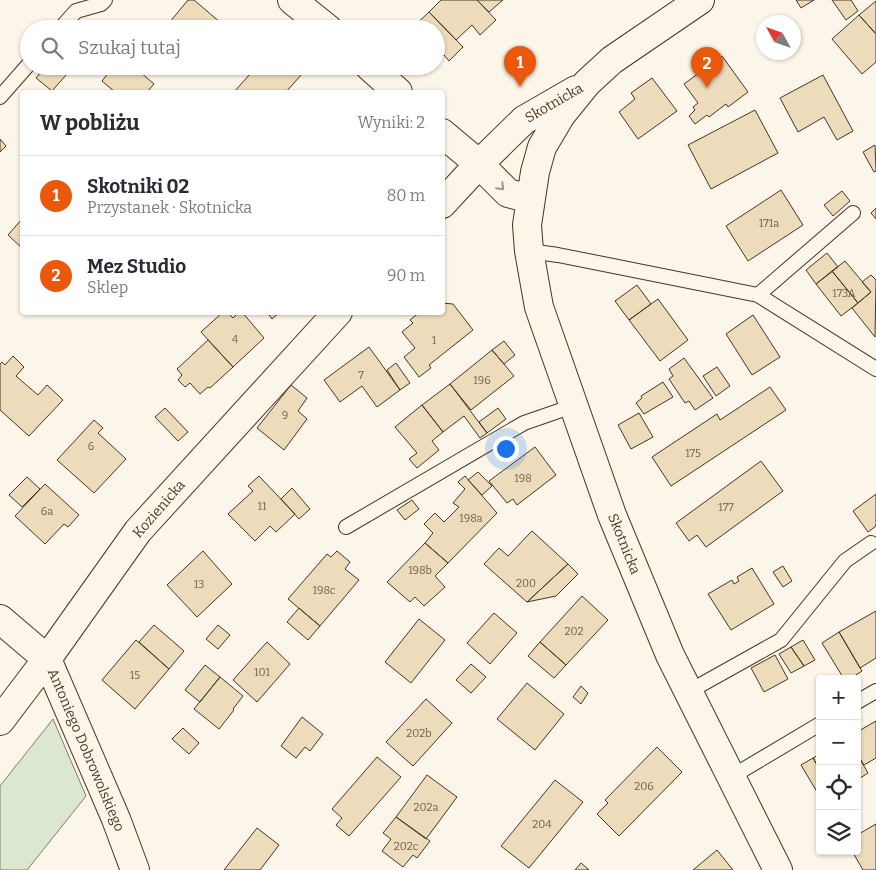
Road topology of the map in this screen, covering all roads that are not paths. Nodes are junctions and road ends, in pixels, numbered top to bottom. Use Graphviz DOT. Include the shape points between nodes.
graph roads {
  1 [pos="105,0"];
  2 [pos="292,0"];
  3 [pos="700,0"];
  4 [pos="68,20"];
  5 [pos="317,20"];
  6 [pos="20,74"];
  7 [pos="379,75"];
  8 [pos="587,83"];
  9 [pos="396,90"];
  10 [pos="0,97"];
  11 [pos="445,135"];
  12 [pos="485,158"];
  13 [pos="535,172"];
  14 [pos="530,199"];
  15 [pos="445,201"];
  16 [pos="853,213"];
  17 [pos="529,251"];
  18 [pos="758,295"];
  19 [pos="335,315"];
  20 [pos="876,369"];
  21 [pos="573,406"];
  22 [pos="346,527"];
  23 [pos="871,544"];
  24 [pos="0,619"];
  25 [pos="47,659"];
  26 [pos="876,691"];
  27 [pos="688,692"];
  28 [pos="861,700"];
  29 [pos="0,721"];
  30 [pos="816,726"];
  31 [pos="732,776"];
  32 [pos="136,870"];
  33 [pos="778,870"];
  1 -- 4 [label="lane" via="76,11"];
  2 -- 5 [label="street"];
  3 -- 8 [label="street" via="619,55"];
  6 -- 10 [label="lane"];
  7 -- 9 [label="street"];
  8 -- 12 [label="street, Skotnicka" via="524,120"];
  8 -- 13 [label="street, Skotnicka" via="556,123 542,147"];
  11 -- 12 [label="street"];
  12 -- 13 [label="street" via="506,153"];
  12 -- 14 [label="street, one-way" via="508,193"];
  12 -- 15 [label="street"];
  13 -- 14 [label="street, Skotnicka"];
  14 -- 17 [label="street, Skotnicka"];
  16 -- 18 [label="lane"];
  17 -- 18 [label="lane"];
  17 -- 21 [label="street, Skotnicka" via="539,307"];
  18 -- 20 [label="lane"];
  19 -- 25 [label="street, Kozienicka" via="138,531"];
  21 -- 22 [label="lane" via="524,423"];
  21 -- 27 [label="street, Skotnicka" via="612,515"];
  23 -- 27 [label="lane" via="845,561 781,640"];
  24 -- 25 [label="street, Antoniego Dobrowolskiego"];
  25 -- 29 [label="street, Kozienicka"];
  25 -- 32 [label="street, Antoniego Dobrowolskiego"];
  26 -- 28 [label="lane"];
  27 -- 31 [label="street, Skotnicka"];
  30 -- 31 [label="lane"];
  31 -- 33 [label="street, Skotnicka"];
}
